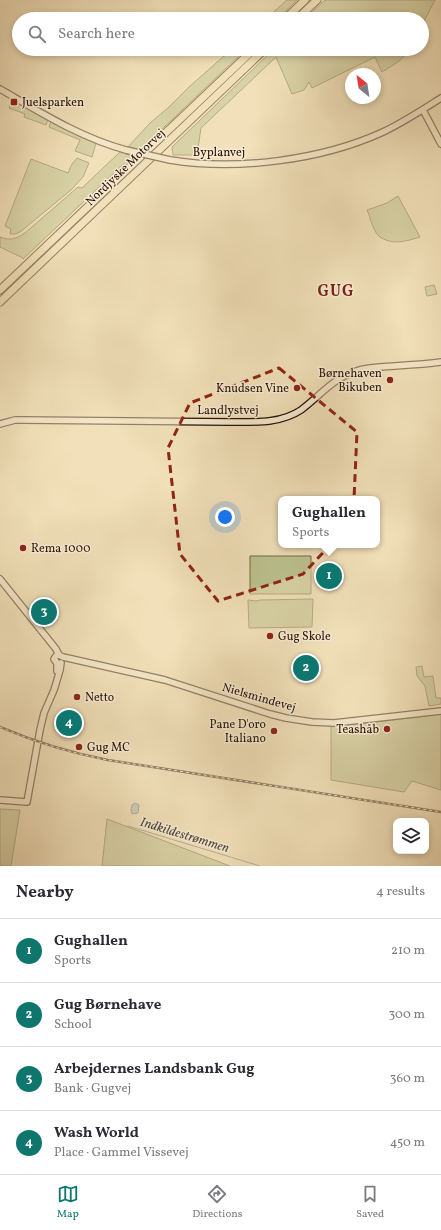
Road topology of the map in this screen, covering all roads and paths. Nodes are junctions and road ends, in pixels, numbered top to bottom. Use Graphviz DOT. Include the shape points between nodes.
graph roads {
  1 [pos="305,0"];
  2 [pos="317,0"];
  3 [pos="292,12"];
  4 [pos="304,12"];
  5 [pos="247,56"];
  6 [pos="258,56"];
  7 [pos="0,89"];
  8 [pos="441,98"];
  9 [pos="424,110"];
  10 [pos="441,144"];
  11 [pos="0,290"];
  12 [pos="0,302"];
  13 [pos="441,362"];
  14 [pos="0,424"];
  15 [pos="0,579"];
  16 [pos="60,659"];
  17 [pos="441,710"];
  18 [pos="0,800"];
  1 -- 3 [label="highway"];
  2 -- 4 [label="highway"];
  5 -- 11 [label="highway, Nordjyske Motorvej"];
  6 -- 12 [label="highway, Nordjyske Motorvej"];
  7 -- 9 [label="street, Byplanvej, bridge" via="70,128 101,142 170,160 204,164 277,160 336,149 382,132"];
  8 -- 9 [label="street, Byplanvej"];
  9 -- 10 [label="street"];
  13 -- 14 [label="street, Landlystvej" via="356,371 330,385 300,410 277,420 263,422 16,420"];
  15 -- 16 [label="street"];
  16 -- 17 [label="street, Nielsmindevej" via="165,680 270,714 312,722 347,722"];
  16 -- 18 [label="street" via="58,677 40,730 27,802"];
}
